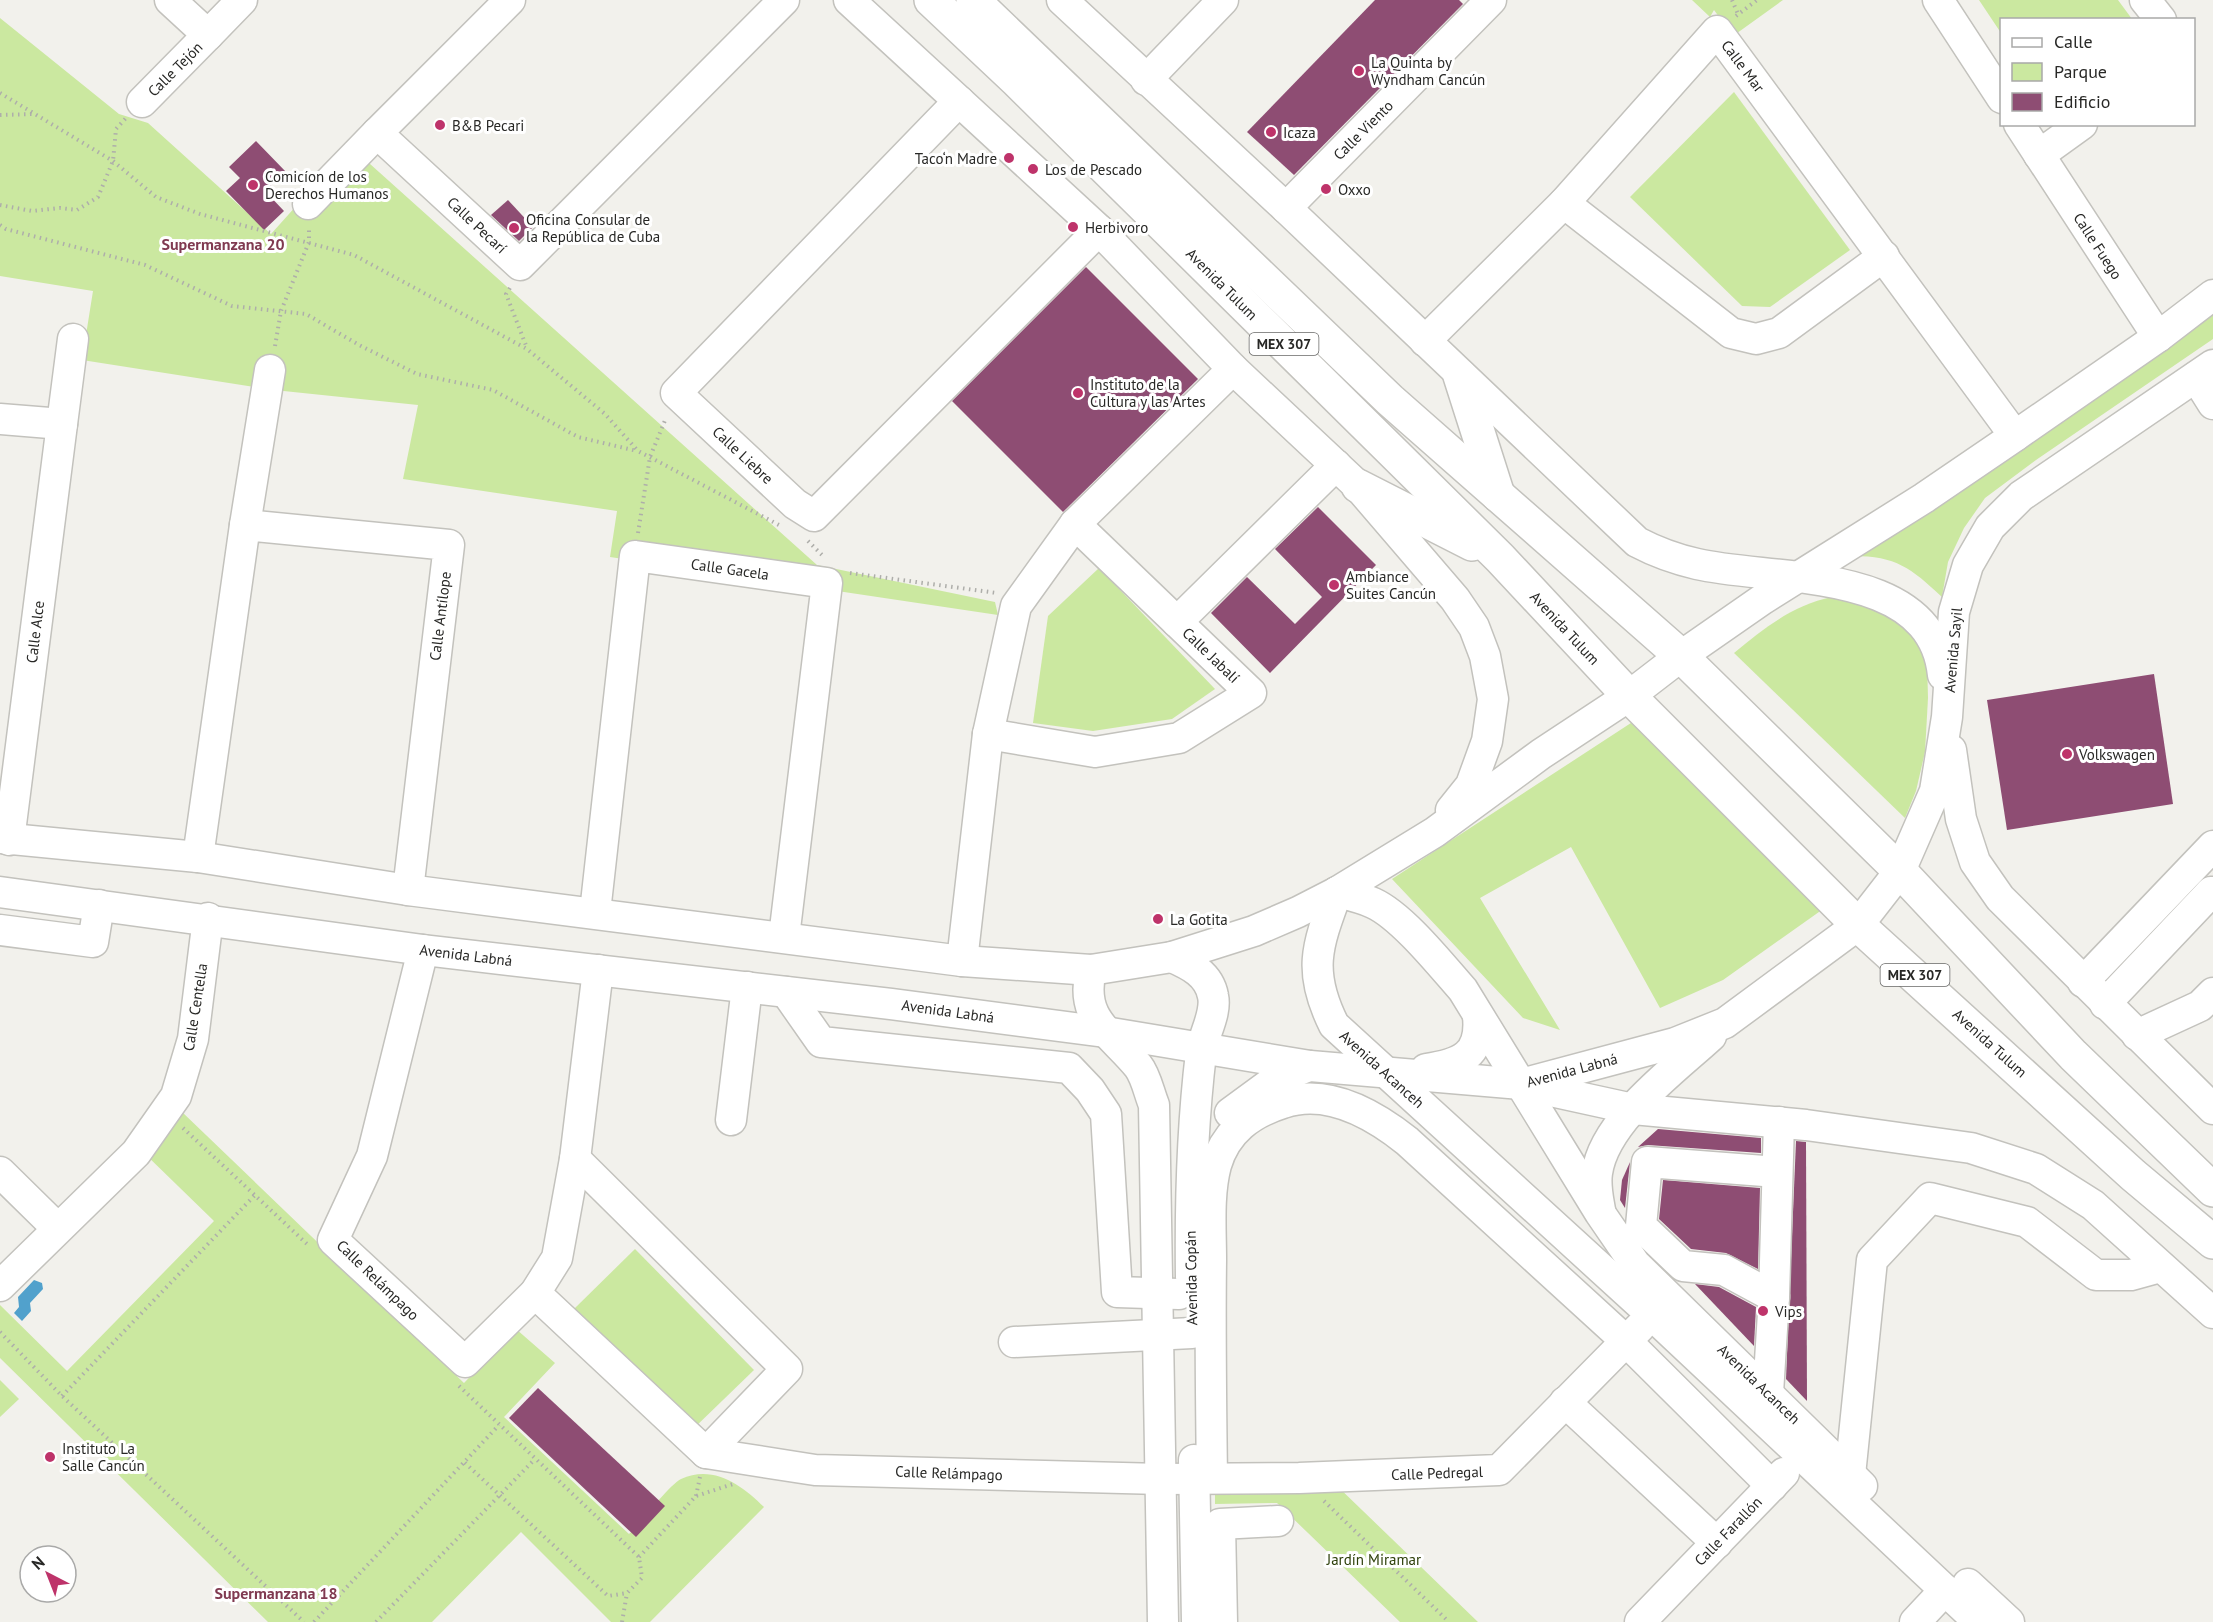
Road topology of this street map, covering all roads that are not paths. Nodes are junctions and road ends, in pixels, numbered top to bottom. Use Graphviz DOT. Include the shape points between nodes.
graph roads {
  1 [pos="171,0"];
  2 [pos="242,0"];
  3 [pos="510,0"];
  4 [pos="784,0"];
  5 [pos="849,0"];
  6 [pos="931,0"];
  7 [pos="973,0"];
  8 [pos="1062,0"];
  9 [pos="1223,0"];
  10 [pos="1938,0"];
  11 [pos="2145,0"];
  12 [pos="1488,1"];
  13 [pos="2159,18"];
  14 [pos="208,35"];
  15 [pos="1146,80"];
  16 [pos="2000,96"];
  17 [pos="959,101"];
  18 [pos="142,102"];
  19 [pos="2020,126"];
  20 [pos="2079,126"];
  21 [pos="377,133"];
  22 [pos="2039,155"];
  23 [pos="1564,203"];
  24 [pos="308,204"];
  25 [pos="1286,208"];
  26 [pos="1099,230"];
  27 [pos="1884,256"];
  28 [pos="2213,295"];
  29 [pos="2158,337"];
  30 [pos="73,339"];
  31 [pos="1425,341"];
  32 [pos="1233,369"];
  33 [pos="270,370"];
  34 [pos="2204,371"];
  35 [pos="1460,376"];
  36 [pos="2213,404"];
  37 [pos="0,418"];
  38 [pos="62,424"];
  39 [pos="2015,436"];
  40 [pos="1347,475"];
  41 [pos="1498,495"];
  42 [pos="1075,524"];
  43 [pos="245,525"];
  44 [pos="1500,558"];
  45 [pos="1798,576"];
  46 [pos="1177,622"];
  47 [pos="1681,656"];
  48 [pos="1629,696"];
  49 [pos="1947,717"];
  50 [pos="988,734"];
  51 [pos="1435,832"];
  52 [pos="4,839"];
  53 [pos="2213,846"];
  54 [pos="198,857"];
  55 [pos="1900,871"];
  56 [pos="408,890"];
  57 [pos="0,892"];
  58 [pos="1337,892"];
  59 [pos="2211,892"];
  60 [pos="99,905"];
  61 [pos="1382,909"];
  62 [pos="595,912"];
  63 [pos="207,918"];
  64 [pos="1858,925"];
  65 [pos="0,930"];
  66 [pos="784,937"];
  67 [pos="423,950"];
  68 [pos="1317,951"];
  69 [pos="1172,957"];
  70 [pos="962,961"];
  71 [pos="598,970"];
  72 [pos="1092,970"];
  73 [pos="2083,982"];
  74 [pos="747,987"];
  75 [pos="786,992"];
  76 [pos="2213,993"];
  77 [pos="2105,1004"];
  78 [pos="1478,1016"];
  79 [pos="1725,1023"];
  80 [pos="1105,1032"];
  81 [pos="2137,1035"];
  82 [pos="1201,1050"];
  83 [pos="1310,1066"];
  84 [pos="1387,1073"];
  85 [pos="1521,1084"];
  86 [pos="1633,1109"];
  87 [pos="2213,1109"];
  88 [pos="731,1120"];
  89 [pos="1779,1122"];
  90 [pos="1191,1155"];
  91 [pos="575,1159"];
  92 [pos="0,1172"];
  93 [pos="1777,1172"];
  94 [pos="2213,1190"];
  95 [pos="1600,1213"];
  96 [pos="57,1228"];
  97 [pos="2212,1242"];
  98 [pos="2160,1267"];
  99 [pos="0,1286"];
  100 [pos="535,1293"];
  101 [pos="1159,1294"];
  102 [pos="1191,1295"];
  103 [pos="1774,1297"];
  104 [pos="2213,1312"];
  105 [pos="1652,1315"];
  106 [pos="1192,1334"];
  107 [pos="1160,1336"];
  108 [pos="1625,1340"];
  109 [pos="1014,1342"];
  110 [pos="1768,1393"];
  111 [pos="1565,1402"];
  112 [pos="1808,1448"];
  113 [pos="706,1453"];
  114 [pos="1850,1475"];
  115 [pos="1161,1479"];
  116 [pos="1203,1479"];
  117 [pos="1772,1486"];
  118 [pos="1278,1521"];
  119 [pos="1717,1543"];
  120 [pos="1946,1590"];
  121 [pos="1163,1622"];
  122 [pos="1197,1622"];
  123 [pos="1222,1622"];
  124 [pos="1640,1622"];
  125 [pos="1915,1622"];
  126 [pos="1979,1622"];
  127 [pos="2009,1622"];
  1 -- 14 [label="street, Calle Tejón"];
  2 -- 14 [label="street, Calle Tejón"];
  3 -- 21 [label="street"];
  4 -- 21 [label="street, Calle Pecarí" via="520,265"];
  5 -- 17 [label="street"];
  6 -- 44 [label="main road, Avenida Tulum / MEX 307"];
  7 -- 41 [label="main road, Avenida Tulum / MEX 307" via="1390,400"];
  8 -- 15 [label="street"];
  9 -- 15 [label="street"];
  10 -- 16 [label="street"];
  11 -- 13 [label="street"];
  12 -- 25 [label="street, Calle Viento"];
  14 -- 18 [label="street, Calle Tejón"];
  15 -- 25 [label="street"];
  17 -- 26 [label="street"];
  17 -- 26 [label="street, Calle Liebre" via="676,393 795,504 814,516"];
  19 -- 22 [label="street, Calle Fuego"];
  20 -- 22 [label="street"];
  21 -- 24 [label="street"];
  22 -- 29 [label="street, Calle Fuego"];
  23 -- 27 [label="street" via="1731,333 1756,339 1779,333"];
  23 -- 27 [label="street, Calle Mar" via="1728,23"];
  23 -- 31 [label="street, Calle Mar"];
  25 -- 31 [label="street"];
  26 -- 32 [label="street"];
  27 -- 39 [label="street, Calle Mar"];
  28 -- 29 [label="street"];
  29 -- 39 [label="street"];
  30 -- 38 [label="street, Calle Alce"];
  31 -- 35 [label="street"];
  32 -- 40 [label="street"];
  32 -- 42 [label="street"];
  33 -- 43 [label="street"];
  34 -- 36 [label="street"];
  34 -- 49 [label="street, Avenida Sayil" via="2021,496 1990,527 1968,565 1954,612"];
  35 -- 41 [label="main road"];
  35 -- 45 [label="street" via="1637,542 1665,556 1699,565"];
  37 -- 38 [label="street"];
  38 -- 52 [label="street, Calle Alce"];
  39 -- 45 [label="street"];
  40 -- 44 [label="main road"];
  40 -- 46 [label="street"];
  40 -- 51 [label="street" via="1455,599 1474,627 1485,656 1493,699 1487,741 1471,785"];
  41 -- 47 [label="main road, Avenida Tulum / MEX 307"];
  42 -- 46 [label="street, Calle Jabalí"];
  42 -- 50 [label="street" via="1016,606"];
  43 -- 54 [label="street"];
  43 -- 56 [label="street, Calle Antílope" via="449,545"];
  44 -- 48 [label="main road, Avenida Tulum / MEX 307"];
  45 -- 47 [label="street"];
  45 -- 49 [label="street" via="1883,597 1907,609 1927,630 1941,655"];
  46 -- 50 [label="street, Calle Jabalí" via="1251,693 1179,738 1095,752"];
  47 -- 48 [label="street"];
  47 -- 55 [label="main road, Avenida Tulum / MEX 307"];
  48 -- 51 [label="street" via="1541,754"];
  48 -- 64 [label="main road, Avenida Tulum / MEX 307"];
  49 -- 55 [label="street, Avenida Sayil" via="1935,791"];
  49 -- 73 [label="street" via="1960,819 1975,862 2000,898"];
  50 -- 70 [label="street"];
  51 -- 58 [label="street"];
  52 -- 54 [label="street"];
  53 -- 73 [label="street"];
  54 -- 56 [label="street"];
  55 -- 64 [label="street, Avenida Sayil"];
  55 -- 94 [label="main road, Avenida Tulum / MEX 307" via="2073,1055"];
  56 -- 62 [label="street"];
  57 -- 60 [label="street, Avenida Labná"];
  58 -- 61 [label="street, Avenida Acanceh" via="1375,903"];
  58 -- 68 [label="street, Avenida Acanceh"];
  58 -- 69 [label="street" via="1254,931"];
  59 -- 77 [label="street"];
  60 -- 63 [label="street, Avenida Labná"];
  60 -- 65 [label="street" via="93,942"];
  61 -- 68 [label="street" via="1350,914 1338,922"];
  61 -- 78 [label="street, Avenida Acanceh" via="1438,962 1463,990"];
  62 -- 66 [label="street"];
  62 -- 66 [label="street, Calle Gacela" via="634,556 827,583"];
  63 -- 67 [label="street, Avenida Labná"];
  63 -- 96 [label="street, Calle Centella" via="193,1039 177,1096 136,1153"];
  64 -- 79 [label="street, Avenida Labná"];
  64 -- 97 [label="main road, Avenida Tulum / MEX 307"];
  66 -- 70 [label="street"];
  67 -- 71 [label="street, Avenida Labná"];
  67 -- 100 [label="street, Calle Relámpago" via="372,1156 333,1240 465,1362"];
  68 -- 84 [label="street, Avenida Acanceh" via="1320,990 1334,1025"];
  69 -- 72 [label="street"];
  69 -- 82 [label="street, Avenida Copán" via="1193,967 1211,989 1213,1009"];
  70 -- 72 [label="street"];
  71 -- 74 [label="street, Avenida Labná"];
  71 -- 91 [label="street, Calle Relámpago"];
  72 -- 80 [label="street" via="1089,1002"];
  73 -- 77 [label="street"];
  74 -- 75 [label="street, Avenida Labná"];
  74 -- 88 [label="street"];
  75 -- 80 [label="street, Avenida Labná"];
  75 -- 101 [label="street" via="821,1042 1069,1068 1106,1114 1117,1292"];
  76 -- 81 [label="street" via="2200,1006"];
  77 -- 81 [label="street"];
  78 -- 84 [label="street" via="1475,1047 1462,1059 1447,1066"];
  78 -- 85 [label="street, Avenida Acanceh"];
  79 -- 85 [label="street, Avenida Labná" via="1675,1043"];
  79 -- 86 [label="street"];
  80 -- 82 [label="street, Avenida Labná"];
  80 -- 101 [label="street" via="1139,1068 1154,1105"];
  81 -- 87 [label="street"];
  82 -- 83 [label="street, Avenida Labná"];
  82 -- 90 [label="street, Avenida Copán"];
  83 -- 84 [label="street, Avenida Labná"];
  83 -- 90 [label="street" via="1275,1080 1236,1107"];
  84 -- 85 [label="street, Avenida Labná"];
  84 -- 105 [label="street, Avenida Acanceh"];
  85 -- 86 [label="street"];
  85 -- 95 [label="street, Avenida Acanceh"];
  86 -- 89 [label="street"];
  86 -- 95 [label="street" via="1599,1162 1596,1185"];
  89 -- 93 [label="street"];
  89 -- 98 [label="street" via="1971,1148 2036,1169 2093,1205"];
  90 -- 102 [label="street, Avenida Copán"];
  91 -- 100 [label="street, Calle Relámpago" via="557,1258"];
  91 -- 113 [label="street" via="787,1369"];
  92 -- 96 [label="street"];
  93 -- 103 [label="street"];
  93 -- 103 [label="street" via="1647,1162 1641,1226 1683,1266 1724,1270"];
  95 -- 110 [label="street, Avenida Acanceh" via="1635,1264"];
  96 -- 99 [label="street, Calle Centella"];
  98 -- 104 [label="street"];
  98 -- 114 [label="street" via="2131,1275 2096,1275 2027,1222 1929,1198 1872,1260"];
  100 -- 113 [label="street"];
  101 -- 102 [label="street"];
  101 -- 107 [label="street"];
  102 -- 106 [label="street, Avenida Copán"];
  103 -- 110 [label="street"];
  105 -- 108 [label="street, Calle Pedregal"];
  105 -- 112 [label="street, Avenida Acanceh"];
  106 -- 107 [label="street"];
  106 -- 116 [label="street, Avenida Copán"];
  107 -- 109 [label="street"];
  107 -- 115 [label="street"];
  108 -- 111 [label="street, Calle Pedregal"];
  108 -- 116 [label="street" via="1383,1122 1312,1097 1273,1106 1247,1118 1229,1138 1216,1164"];
  108 -- 117 [label="street"];
  110 -- 112 [label="street, Avenida Acanceh"];
  111 -- 116 [label="street, Calle Pedregal" via="1499,1470"];
  111 -- 119 [label="street"];
  112 -- 114 [label="street, Avenida Acanceh"];
  112 -- 117 [label="street, Calle Farallón"];
  112 -- 120 [label="street, Avenida Acanceh"];
  113 -- 115 [label="street, Calle Relámpago" via="815,1470"];
  114 -- 127 [label="street, Avenida Acanceh"];
  115 -- 116 [label="street, Calle Relámpago"];
  115 -- 121 [label="street"];
  116 -- 122 [label="street, Avenida Copán"];
  117 -- 119 [label="street, Calle Farallón"];
  118 -- 123 [label="street" via="1220,1524"];
  119 -- 124 [label="street, Calle Farallón"];
  120 -- 125 [label="street"];
  120 -- 126 [label="street, Avenida Acanceh"];
}
